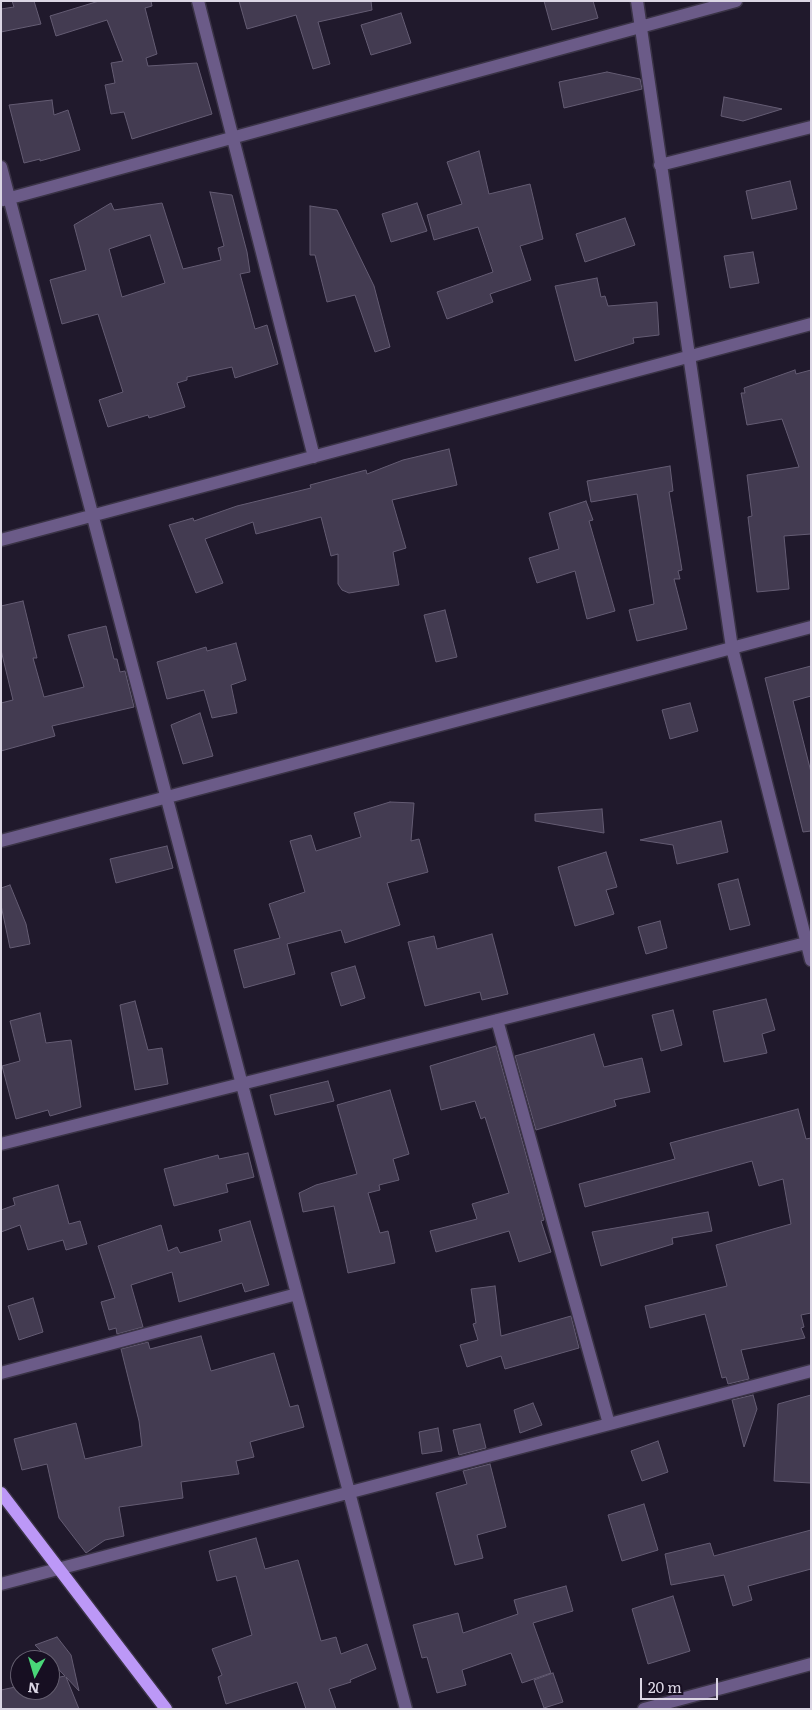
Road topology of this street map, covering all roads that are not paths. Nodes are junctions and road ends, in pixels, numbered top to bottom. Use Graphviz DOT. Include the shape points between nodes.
graph roads {
  1 [pos="198,1"];
  2 [pos="636,1"];
  3 [pos="736,1"];
  4 [pos="640,27"];
  5 [pos="811,126"];
  6 [pos="233,138"];
  7 [pos="660,165"];
  8 [pos="1,167"];
  9 [pos="5,199"];
  10 [pos="811,324"];
  11 [pos="689,356"];
  12 [pos="314,457"];
  13 [pos="93,516"];
  14 [pos="1,540"];
  15 [pos="811,627"];
  16 [pos="732,648"];
  17 [pos="167,797"];
  18 [pos="1,841"];
  19 [pos="806,943"];
  20 [pos="811,960"];
  21 [pos="496,1020"];
  22 [pos="242,1083"];
  23 [pos="1,1144"];
  24 [pos="297,1294"];
  25 [pos="811,1371"];
  26 [pos="1,1372"];
  27 [pos="609,1424"];
  28 [pos="1,1493"];
  29 [pos="350,1493"];
  30 [pos="59,1569"];
  31 [pos="1,1584"];
  32 [pos="811,1664"];
  33 [pos="687,1703"];
  34 [pos="166,1709"];
  35 [pos="406,1709"];
  36 [pos="644,1709"];
  1 -- 6 [label="street"];
  2 -- 4 [label="street"];
  3 -- 4 [label="street"];
  4 -- 6 [label="street"];
  4 -- 7 [label="street"];
  5 -- 7 [label="street"];
  6 -- 9 [label="street"];
  6 -- 12 [label="street"];
  7 -- 11 [label="street"];
  8 -- 9 [label="street"];
  9 -- 13 [label="street"];
  10 -- 11 [label="street"];
  11 -- 12 [label="street"];
  11 -- 16 [label="street"];
  12 -- 13 [label="street"];
  13 -- 14 [label="street"];
  13 -- 17 [label="street"];
  15 -- 16 [label="street"];
  16 -- 17 [label="street"];
  16 -- 19 [label="street"];
  17 -- 18 [label="street"];
  17 -- 22 [label="street"];
  19 -- 20 [label="street"];
  19 -- 21 [label="street"];
  21 -- 22 [label="street"];
  21 -- 27 [label="street"];
  22 -- 23 [label="street"];
  22 -- 24 [label="street"];
  24 -- 26 [label="street"];
  24 -- 29 [label="street"];
  25 -- 27 [label="street"];
  27 -- 29 [label="street"];
  28 -- 30 [label="main road"];
  29 -- 30 [label="street"];
  29 -- 35 [label="street"];
  30 -- 31 [label="street"];
  30 -- 34 [label="main road"];
  32 -- 33 [label="street"];
  33 -- 36 [label="street"];
}
